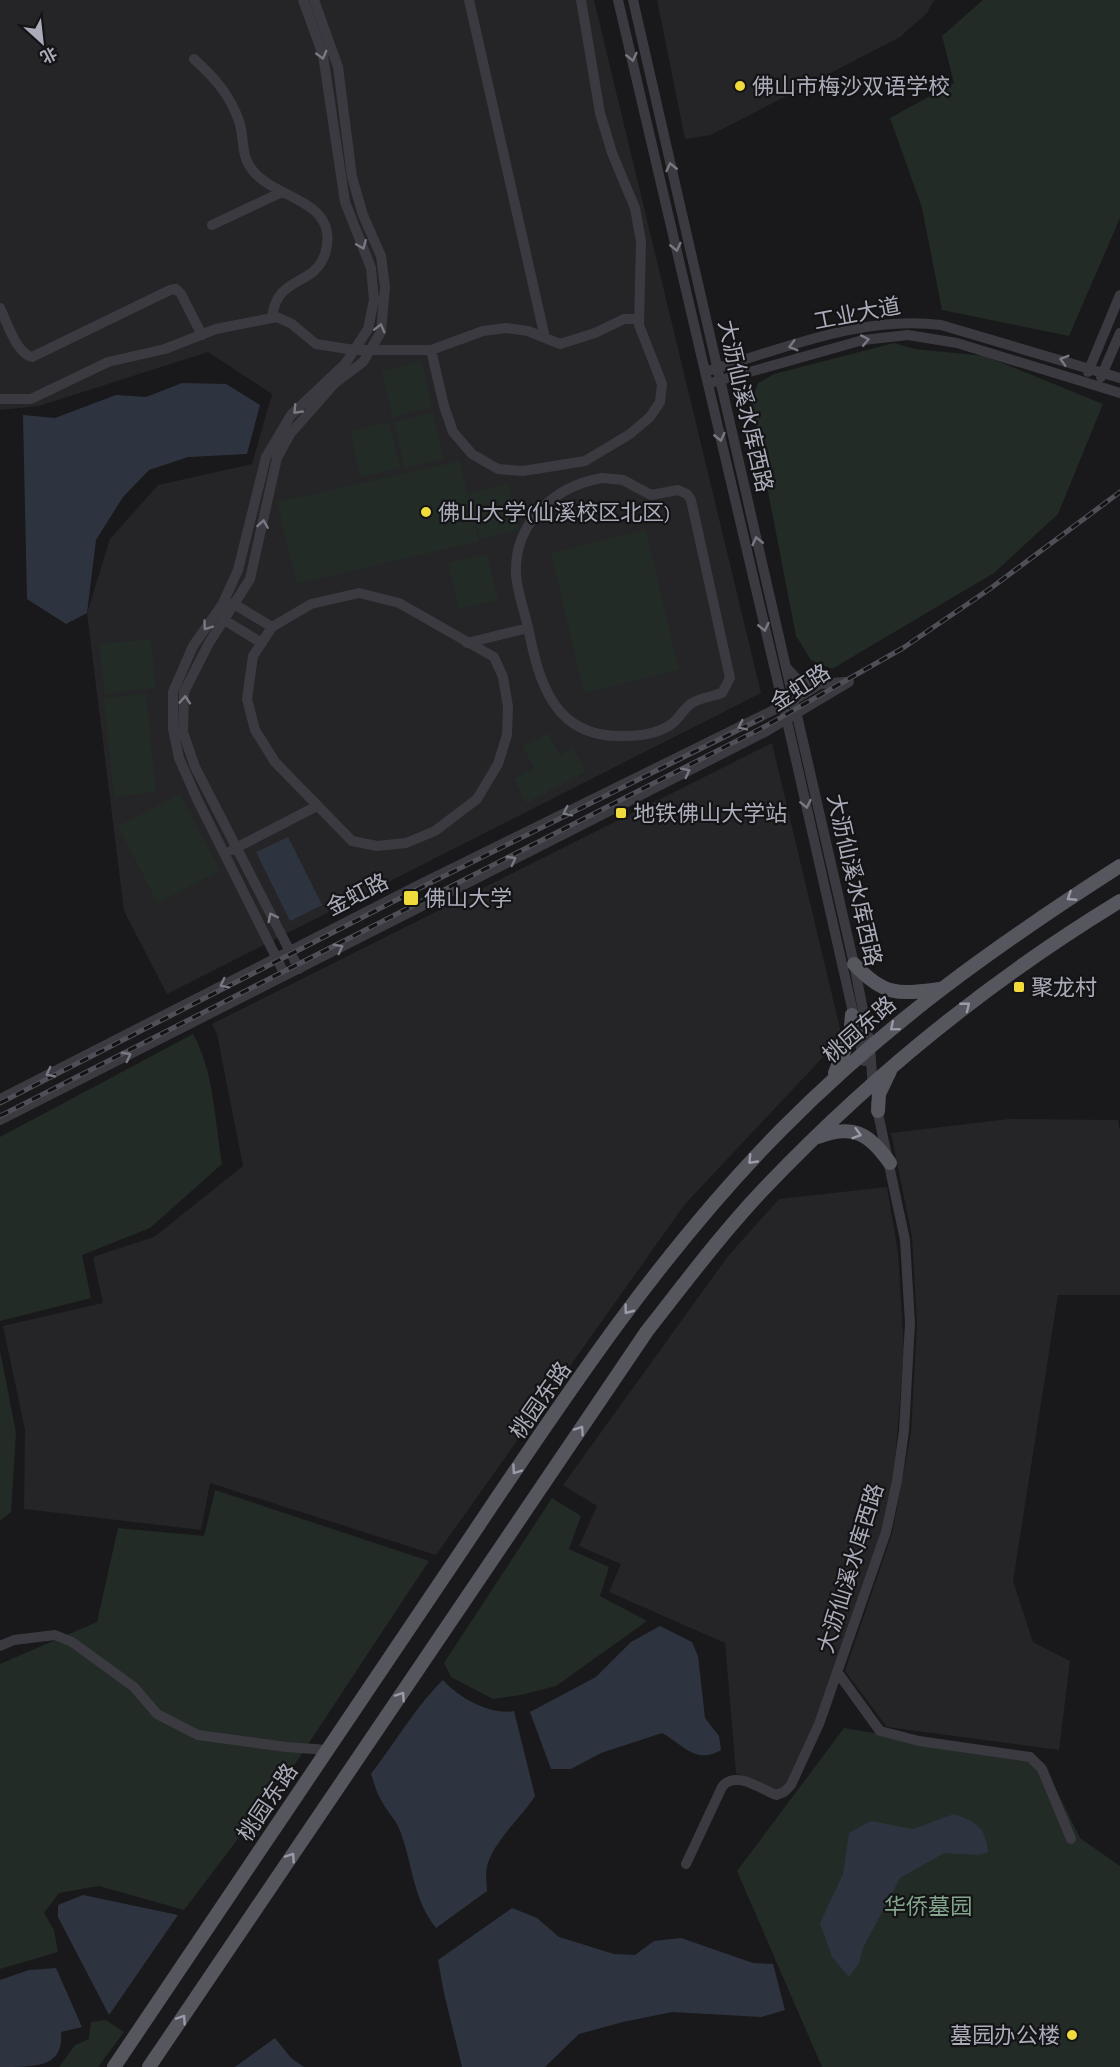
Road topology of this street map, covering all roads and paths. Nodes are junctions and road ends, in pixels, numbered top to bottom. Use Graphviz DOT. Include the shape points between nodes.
graph roads {
  1 [pos="303,0"];
  2 [pos="314,0"];
  3 [pos="469,0"];
  4 [pos="581,0"];
  5 [pos="618,0"];
  6 [pos="633,0"];
  7 [pos="194,59"];
  8 [pos="282,192"];
  9 [pos="212,225"];
  10 [pos="1120,295"];
  11 [pos="0,308"];
  12 [pos="272,318"];
  13 [pos="639,320"];
  14 [pos="1120,333"];
  15 [pos="202,335"];
  16 [pos="545,338"];
  17 [pos="371,349"];
  18 [pos="354,350"];
  19 [pos="431,350"];
  20 [pos="1090,367"];
  21 [pos="717,368"];
  22 [pos="705,372"];
  23 [pos="1103,372"];
  24 [pos="1120,378"];
  25 [pos="720,380"];
  26 [pos="1084,381"];
  27 [pos="708,384"];
  28 [pos="1098,386"];
  29 [pos="1120,393"];
  30 [pos="0,399"];
  31 [pos="585,460"];
  32 [pos="592,480"];
  33 [pos="234,604"];
  34 [pos="222,605"];
  35 [pos="224,620"];
  36 [pos="272,627"];
  37 [pos="528,628"];
  38 [pos="262,643"];
  39 [pos="467,643"];
  40 [pos="787,667"];
  41 [pos="820,684"];
  42 [pos="794,700"];
  43 [pos="819,701"];
  44 [pos="783,706"];
  45 [pos="798,714"];
  46 [pos="786,721"];
  47 [pos="765,732"];
  48 [pos="799,745"];
  49 [pos="317,806"];
  50 [pos="237,848"];
  51 [pos="224,854"];
  52 [pos="1120,866"];
  53 [pos="1120,901"];
  54 [pos="289,951"];
  55 [pos="276,957"];
  56 [pos="854,964"];
  57 [pos="298,969"];
  58 [pos="285,975"];
  59 [pos="939,989"];
  60 [pos="852,1015"];
  61 [pos="866,1050"];
  62 [pos="897,1062"];
  63 [pos="830,1082"];
  64 [pos="872,1083"];
  65 [pos="0,1099"];
  66 [pos="878,1111"];
  67 [pos="0,1120"];
  68 [pos="813,1139"];
  69 [pos="890,1163"];
  70 [pos="0,1646"];
  71 [pos="838,1673"];
  72 [pos="328,1750"];
  73 [pos="1071,1839"];
  74 [pos="686,1864"];
  75 [pos="114,2067"];
  76 [pos="149,2067"];
  1 -- 18 [label="street, one-way" via="323,55 345,202 371,268 374,300 370,320"];
  17 -- 2 [label="street, one-way" via="381,332 386,287 381,256 352,177 338,68"];
  3 -- 16 [label="street"];
  4 -- 13 [label="street" via="600,114 635,208 641,242"];
  5 -- 22 [label="street, one-way"];
  21 -- 6 [label="street, 大沥仙溪水库西路, one-way"];
  7 -- 8 [label="street" via="227,94 240,123 248,164 266,184"];
  8 -- 9 [label="street"];
  8 -- 12 [label="street" via="317,211 326,239 321,262 277,297"];
  10 -- 20 [label="street"];
  11 -- 15 [label="street" via="21,349 32,357 176,289"];
  12 -- 15 [label="street"];
  12 -- 18 [label="street" via="292,324 316,344"];
  13 -- 16 [label="street" via="624,319 560,344"];
  13 -- 31 [label="street" via="662,384 660,402 630,434"];
  14 -- 23 [label="street"];
  15 -- 30 [label="street" via="142,356 108,362 31,399"];
  16 -- 19 [label="street" via="506,328 483,331"];
  17 -- 18 [label="street"];
  17 -- 19 [label="street"];
  33 -- 17 [label="street, one-way" via="249,579 277,458 290,434 335,383 363,362"];
  18 -- 34 [label="street, one-way" via="345,364 291,415 266,457 238,570"];
  19 -- 31 [label="street" via="453,432 472,454 498,469 523,471"];
  20 -- 21 [label="street, 工业大道, one-way" via="941,325 887,322"];
  20 -- 23 [label="street, 工业大道"];
  20 -- 26 [label="street"];
  21 -- 22 [label="street, 工业大道"];
  21 -- 25 [label="street, 大沥仙溪水库西路"];
  22 -- 27 [label="street"];
  23 -- 24 [label="street, 工业大道"];
  23 -- 28 [label="street"];
  25 -- 26 [label="street, 工业大道, one-way" via="862,340 908,335 957,343"];
  25 -- 27 [label="street, 工业大道"];
  40 -- 25 [label="street, 大沥仙溪水库西路, one-way"];
  26 -- 28 [label="street, 工业大道"];
  27 -- 44 [label="street, one-way"];
  28 -- 29 [label="street, 工业大道"];
  31 -- 32 [label="street"];
  32 -- 37 [label="street" via="569,486 549,500 525,535 516,574"];
  32 -- 37 [label="street" via="623,480 651,495 678,490 691,500 730,678 728,687 722,693 692,703 672,723 646,734 623,737 582,728 548,696 537,672"];
  33 -- 34 [label="street"];
  33 -- 35 [label="street"];
  33 -- 36 [label="street"];
  34 -- 35 [label="street"];
  34 -- 51 [label="street, one-way" via="192,646 173,692 173,720 179,758"];
  35 -- 38 [label="street"];
  50 -- 35 [label="street, one-way" via="195,767 183,732 184,692"];
  36 -- 38 [label="street"];
  36 -- 39 [label="street" via="311,604 359,593 399,603"];
  37 -- 39 [label="street"];
  38 -- 49 [label="street" via="253,656 247,699 255,730 275,762"];
  39 -- 49 [label="street" via="494,657 503,677 508,707 507,735 498,764 477,799 435,831 406,843 377,846 352,841"];
  40 -- 41 [label="street" via="796,678"];
  40 -- 42 [label="street, 大沥仙溪水库西路"];
  41 -- 42 [label="street, 金虹路"];
  41 -- 43 [label="street, 金虹路" via="849,682"];
  42 -- 44 [label="street, 金虹路"];
  42 -- 45 [label="street, 大沥仙溪水库西路"];
  43 -- 45 [label="street, 金虹路"];
  43 -- 48 [label="street" via="805,724"];
  44 -- 46 [label="street"];
  44 -- 54 [label="street, 金虹路, one-way"];
  45 -- 46 [label="street, 金虹路"];
  45 -- 48 [label="street, 大沥仙溪水库西路"];
  46 -- 47 [label="street, 金虹路"];
  46 -- 48 [label="street"];
  47 -- 48 [label="street" via="777,733"];
  57 -- 47 [label="street, 金虹路, one-way"];
  48 -- 56 [label="street, 大沥仙溪水库西路"];
  48 -- 60 [label="street, one-way"];
  49 -- 50 [label="street"];
  50 -- 51 [label="street"];
  54 -- 50 [label="street, one-way"];
  51 -- 55 [label="street"];
  52 -- 59 [label="main road, 桃园东路, one-way" via="998,945"];
  62 -- 53 [label="main road, one-way" via="1012,970"];
  54 -- 55 [label="street, 金虹路"];
  54 -- 57 [label="street"];
  55 -- 58 [label="street"];
  55 -- 65 [label="street, 金虹路, one-way"];
  56 -- 59 [label="main road" via="872,983 893,992"];
  56 -- 61 [label="street, 大沥仙溪水库西路"];
  57 -- 58 [label="street, 金虹路"];
  67 -- 58 [label="street, 金虹路, one-way"];
  59 -- 61 [label="main road, 桃园东路, one-way"];
  60 -- 61 [label="street"];
  60 -- 63 [label="main road" via="843,1058"];
  61 -- 63 [label="main road, 桃园东路"];
  61 -- 64 [label="street, 大沥仙溪水库西路"];
  62 -- 64 [label="main road"];
  62 -- 66 [label="main road" via="879,1094"];
  63 -- 72 [label="main road, 桃园东路, one-way" via="710,1207 624,1314"];
  64 -- 66 [label="street, 大沥仙溪水库西路"];
  64 -- 68 [label="main road"];
  66 -- 69 [label="street, 大沥仙溪水库西路"];
  68 -- 69 [label="main road, one-way" via="835,1131 851,1131 867,1136"];
  76 -- 68 [label="main road, one-way" via="647,1331 717,1241"];
  69 -- 71 [label="street, 大沥仙溪水库西路" via="905,1240 910,1323 904,1431 886,1532"];
  70 -- 72 [label="street" via="14,1640 55,1635 72,1642 134,1688 157,1714 198,1735"];
  71 -- 73 [label="street, 大沥仙溪水库西路" via="880,1731 919,1741 1030,1757 1042,1769"];
  71 -- 74 [label="street" via="791,1785 776,1795 736,1778 727,1780"];
  72 -- 75 [label="main road, 桃园东路"];
}
